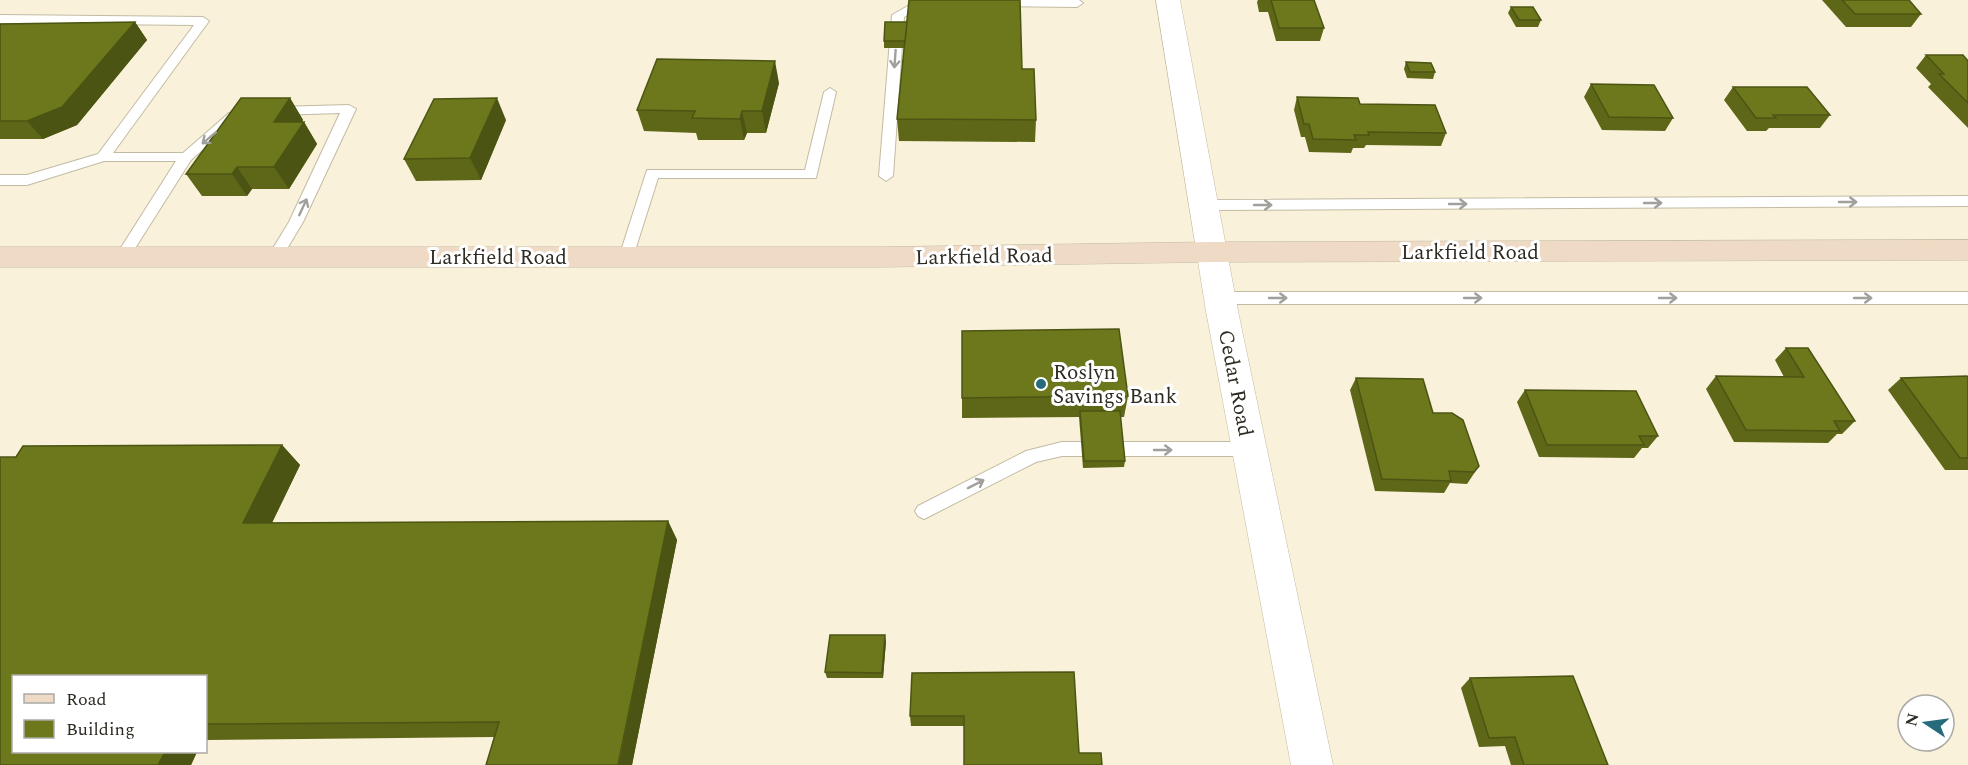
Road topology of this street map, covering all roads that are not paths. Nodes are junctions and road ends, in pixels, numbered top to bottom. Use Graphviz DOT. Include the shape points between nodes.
graph roads {
  1 [pos="1168,0"];
  2 [pos="1077,3"];
  3 [pos="940,4"];
  4 [pos="986,4"];
  5 [pos="0,18"];
  6 [pos="830,92"];
  7 [pos="103,157"];
  8 [pos="186,157"];
  9 [pos="886,176"];
  10 [pos="0,180"];
  11 [pos="1968,201"];
  12 [pos="1205,205"];
  13 [pos="1968,250"];
  14 [pos="1211,252"];
  15 [pos="0,257"];
  16 [pos="122,257"];
  17 [pos="626,257"];
  18 [pos="274,258"];
  19 [pos="1220,298"];
  20 [pos="1968,298"];
  21 [pos="1249,449"];
  22 [pos="924,511"];
  23 [pos="1312,765"];
  1 -- 12 [label="street, Cedar Road"];
  2 -- 4 [label="lane"];
  3 -- 9 [label="lane, one-way" via="917,4 898,15"];
  5 -- 7 [label="lane" via="203,21"];
  6 -- 17 [label="lane" via="811,175 652,173"];
  7 -- 8 [label="lane"];
  7 -- 10 [label="lane" via="27,180"];
  8 -- 16 [label="lane"];
  18 -- 8 [label="lane, one-way" via="296,222 349,109 239,112"];
  12 -- 11 [label="lane, one-way"];
  12 -- 14 [label="street, Cedar Road"];
  13 -- 14 [label="main road, Larkfield Road"];
  14 -- 17 [label="main road, Larkfield Road"];
  14 -- 19 [label="street, Cedar Road"];
  15 -- 16 [label="main road, Larkfield Road"];
  16 -- 18 [label="main road, Larkfield Road"];
  17 -- 18 [label="main road, Larkfield Road"];
  19 -- 20 [label="lane, one-way"];
  19 -- 21 [label="street, Cedar Road"];
  22 -- 21 [label="lane, one-way" via="1032,456 1062,449"];
  21 -- 23 [label="street, Cedar Road"];
}
